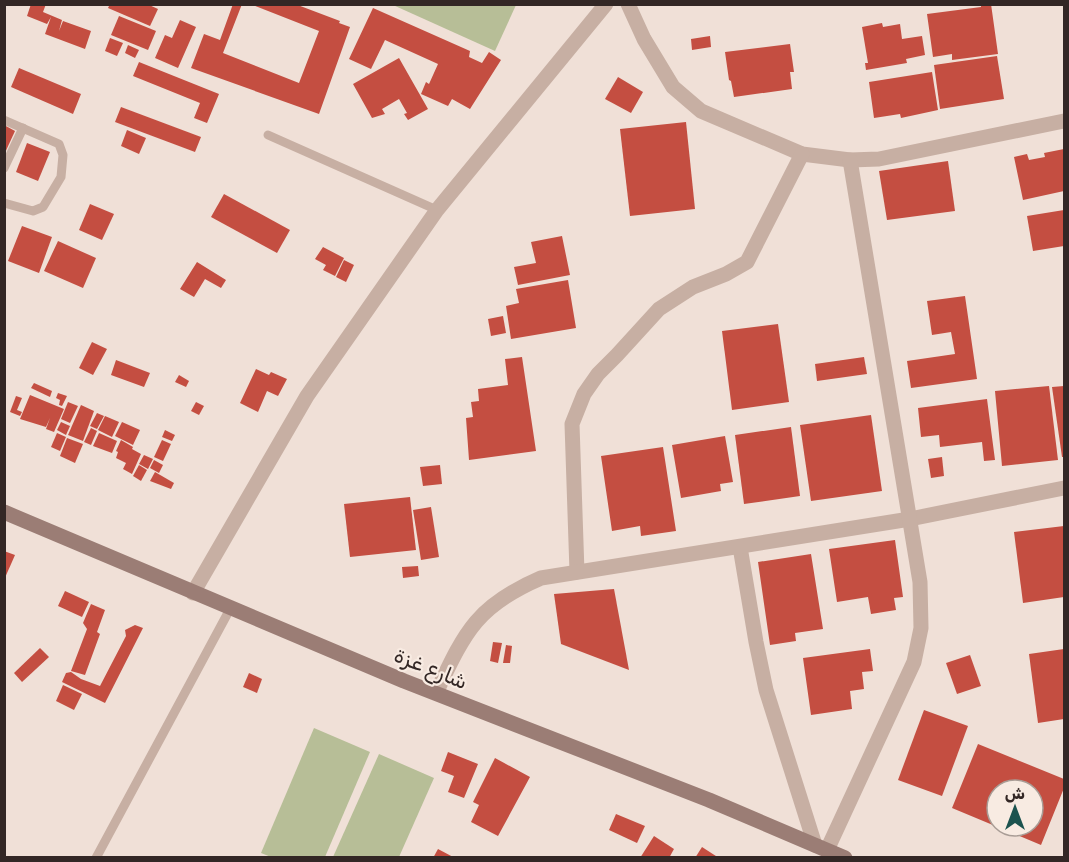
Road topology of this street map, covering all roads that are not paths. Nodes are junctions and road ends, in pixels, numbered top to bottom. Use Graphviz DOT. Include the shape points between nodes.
graph roads {
  1 [pos="606,4"];
  2 [pos="628,4"];
  3 [pos="4,120"];
  4 [pos="1065,121"];
  5 [pos="23,128"];
  6 [pos="268,135"];
  7 [pos="802,154"];
  8 [pos="850,160"];
  9 [pos="4,168"];
  10 [pos="4,203"];
  11 [pos="437,210"];
  12 [pos="1065,488"];
  13 [pos="4,512"];
  14 [pos="910,519"];
  15 [pos="740,547"];
  16 [pos="577,572"];
  17 [pos="193,593"];
  18 [pos="230,609"];
  19 [pos="436,693"];
  20 [pos="821,848"];
  21 [pos="96,858"];
  22 [pos="845,858"];
  1 -- 11 [label="street"];
  2 -- 7 [label="street" via="673,87 701,111"];
  3 -- 5 [label="lane"];
  4 -- 8 [label="street" via="879,159"];
  5 -- 9 [label="lane"];
  5 -- 10 [label="lane" via="59,144 63,155 61,177 43,207 33,211"];
  6 -- 11 [label="lane"];
  7 -- 8 [label="street"];
  7 -- 16 [label="street" via="747,262 693,287 659,309 584,394 572,424"];
  8 -- 14 [label="street"];
  11 -- 17 [label="street" via="307,396"];
  12 -- 14 [label="street"];
  13 -- 17 [label="main road, شارع غزة"];
  14 -- 15 [label="street"];
  14 -- 20 [label="street" via="920,582 921,628 914,662"];
  15 -- 16 [label="street"];
  15 -- 20 [label="street" via="766,690"];
  16 -- 19 [label="street" via="541,578 513,590 489,607 470,627"];
  17 -- 18 [label="main road, شارع غزة"];
  18 -- 19 [label="main road, شارع غزة"];
  18 -- 21 [label="lane"];
  19 -- 20 [label="main road, شارع غزة"];
  20 -- 22 [label="main road, شارع غزة"];
}
